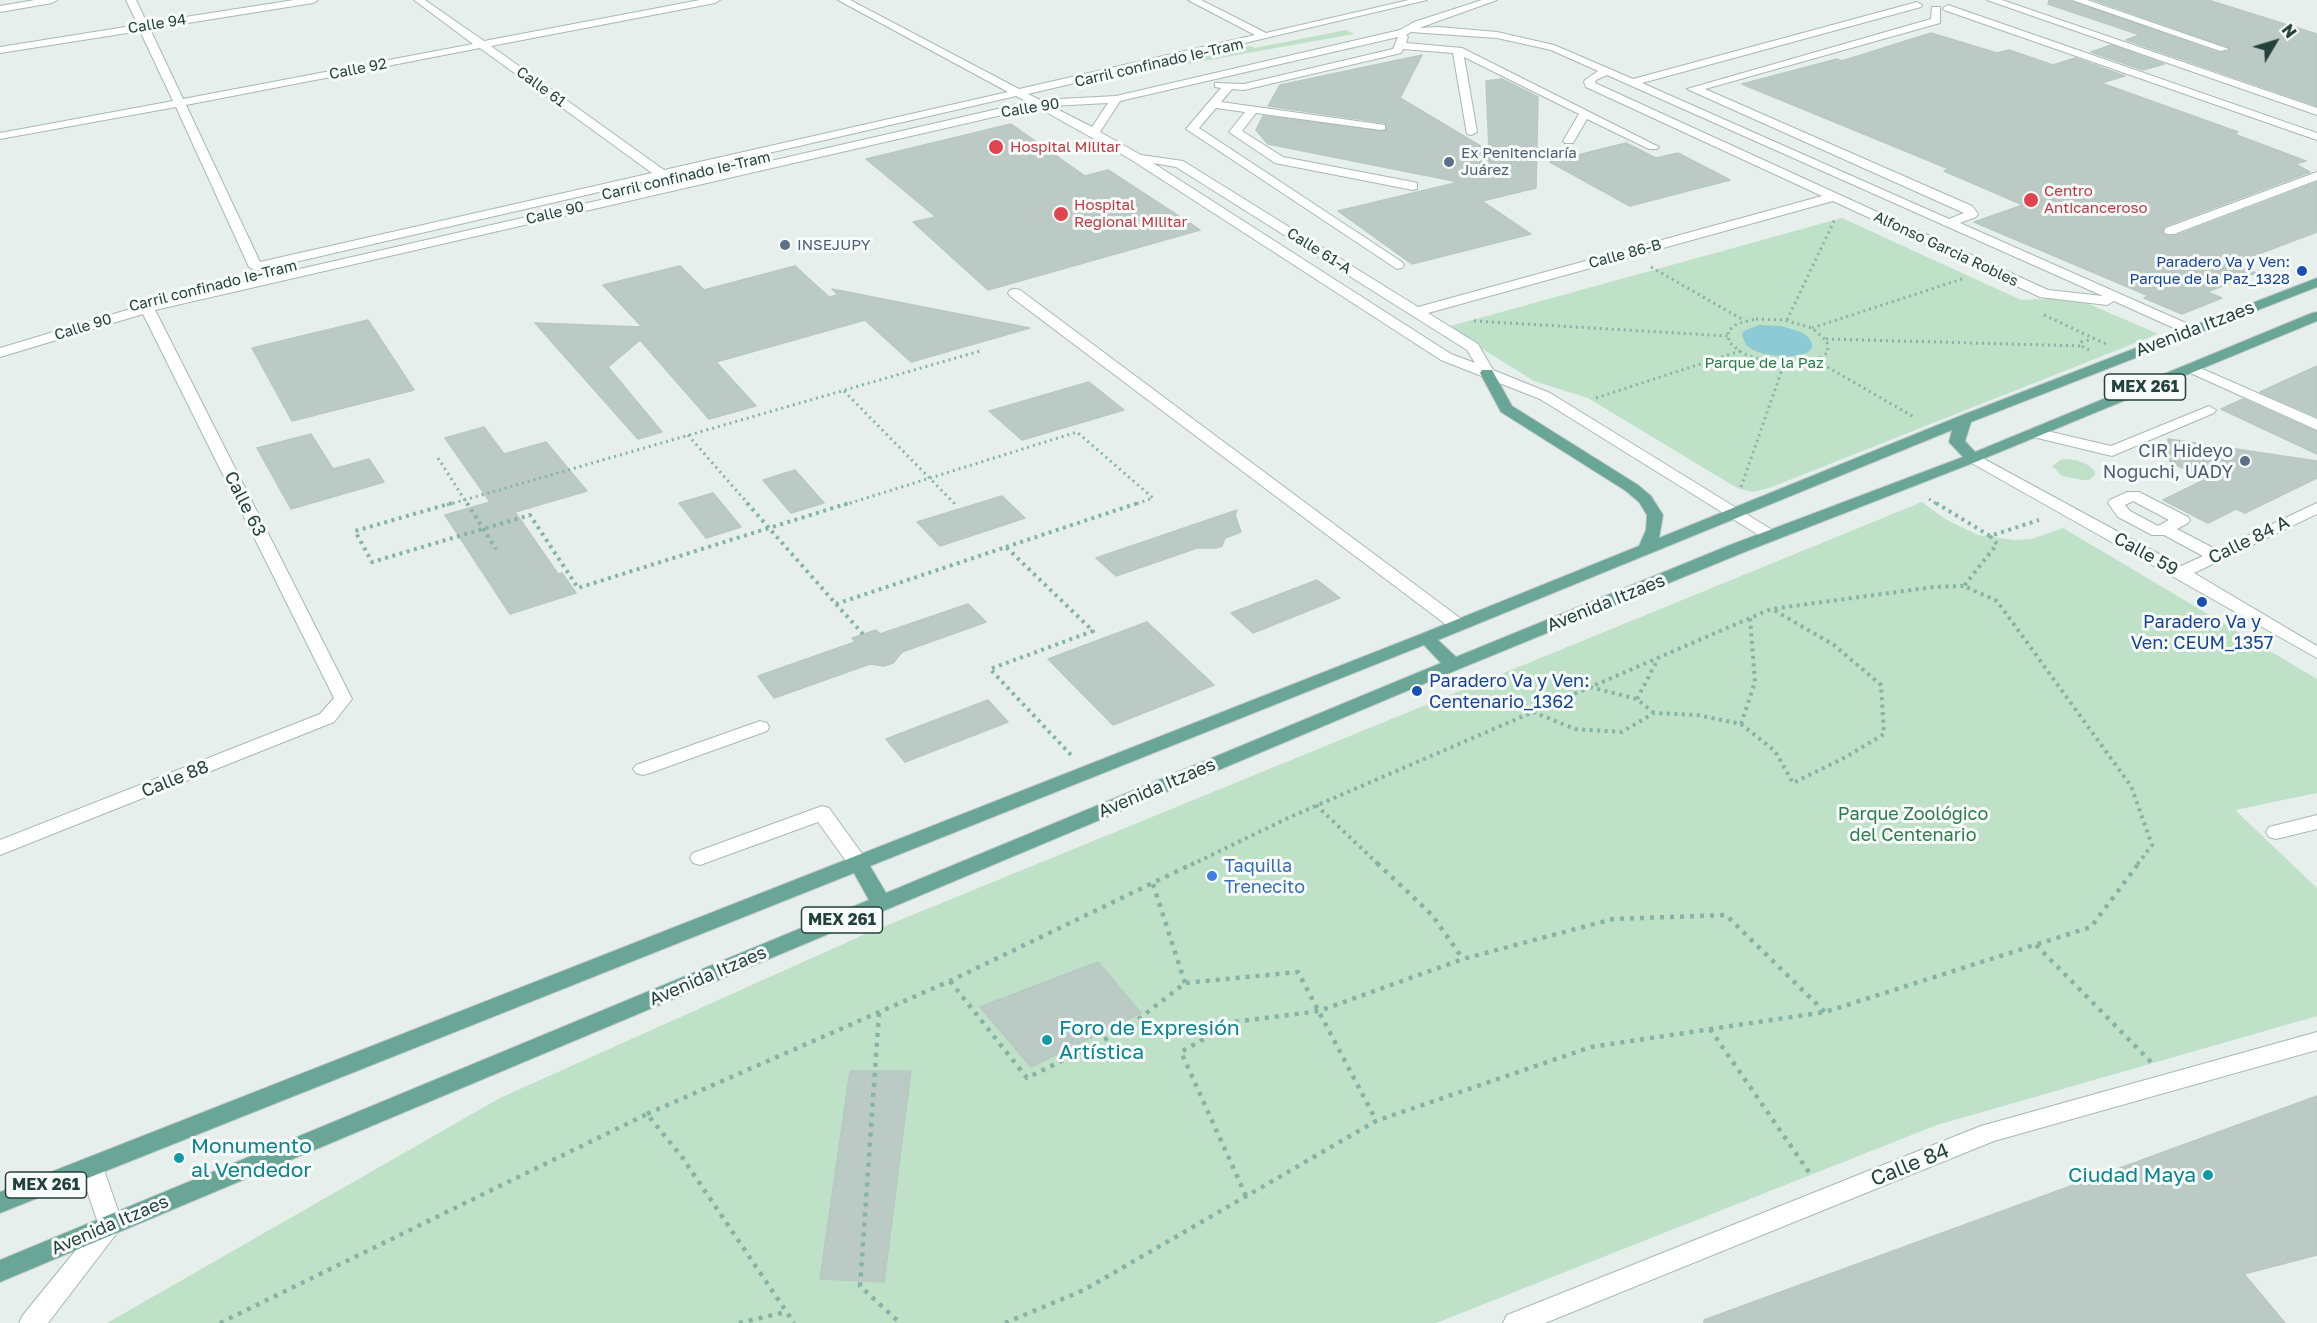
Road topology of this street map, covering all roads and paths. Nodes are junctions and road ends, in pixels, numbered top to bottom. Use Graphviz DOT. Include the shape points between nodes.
graph roads {
  1 [pos="52,0"];
  2 [pos="131,0"];
  3 [pos="313,0"];
  4 [pos="419,0"];
  5 [pos="715,0"];
  6 [pos="843,0"];
  7 [pos="1193,0"];
  8 [pos="1492,0"];
  9 [pos="1992,0"];
  10 [pos="2077,0"];
  11 [pos="1914,3"];
  12 [pos="1430,4"];
  13 [pos="1948,4"];
  14 [pos="1470,5"];
  15 [pos="0,9"];
  16 [pos="1936,9"];
  17 [pos="1246,12"];
  18 [pos="1226,16"];
  19 [pos="144,26"];
  20 [pos="1298,28"];
  21 [pos="1408,30"];
  22 [pos="1265,36"];
  23 [pos="483,45"];
  24 [pos="1399,46"];
  25 [pos="2224,49"];
  26 [pos="0,50"];
  27 [pos="1458,50"];
  28 [pos="1608,71"];
  29 [pos="1634,82"];
  30 [pos="1192,83"];
  31 [pos="1229,86"];
  32 [pos="1696,88"];
  33 [pos="1020,93"];
  34 [pos="1666,97"];
  35 [pos="1116,99"];
  36 [pos="1040,103"];
  37 [pos="181,104"];
  38 [pos="1213,104"];
  39 [pos="1253,109"];
  40 [pos="2317,112"];
  41 [pos="1585,113"];
  42 [pos="1381,127"];
  43 [pos="1785,127"];
  44 [pos="1471,132"];
  45 [pos="1094,133"];
  46 [pos="0,136"];
  47 [pos="1754,136"];
  48 [pos="2317,137"];
  49 [pos="1569,141"];
  50 [pos="1653,147"];
  51 [pos="1134,156"];
  52 [pos="1750,158"];
  53 [pos="1805,159"];
  54 [pos="662,174"];
  55 [pos="2317,176"];
  56 [pos="1413,186"];
  57 [pos="1833,197"];
  58 [pos="1835,218"];
  59 [pos="1950,223"];
  60 [pos="2170,231"];
  61 [pos="1627,254"];
  62 [pos="1397,265"];
  63 [pos="1965,278"];
  64 [pos="2317,282"];
  65 [pos="1015,293"];
  66 [pos="147,308"];
  67 [pos="1416,312"];
  68 [pos="2039,313"];
  69 [pos="2151,313"];
  70 [pos="2317,316"];
  71 [pos="1469,321"];
  72 [pos="1745,321"];
  73 [pos="1787,321"];
  74 [pos="1812,328"];
  75 [pos="2192,331"];
  76 [pos="1728,336"];
  77 [pos="1826,339"];
  78 [pos="2097,340"];
  79 [pos="0,346"];
  80 [pos="2082,346"];
  81 [pos="2113,347"];
  82 [pos="980,351"];
  83 [pos="1740,351"];
  84 [pos="2094,352"];
  85 [pos="0,354"];
  86 [pos="1816,361"];
  87 [pos="1784,364"];
  88 [pos="2191,368"];
  89 [pos="1487,373"];
  90 [pos="843,391"];
  91 [pos="1596,398"];
  92 [pos="2209,410"];
  93 [pos="1965,418"];
  94 [pos="1923,422"];
  95 [pos="2317,425"];
  96 [pos="2034,433"];
  97 [pos="688,435"];
  98 [pos="438,458"];
  99 [pos="1973,458"];
  100 [pos="929,478"];
  101 [pos="1741,487"];
  102 [pos="465,499"];
  103 [pos="1929,500"];
  104 [pos="955,504"];
  105 [pos="2317,508"];
  106 [pos="1731,513"];
  107 [pos="2044,518"];
  108 [pos="769,528"];
  109 [pos="483,529"];
  110 [pos="2164,529"];
  111 [pos="1990,536"];
  112 [pos="1771,537"];
  113 [pos="1006,547"];
  114 [pos="496,549"];
  115 [pos="1646,549"];
  116 [pos="2216,556"];
  117 [pos="2181,573"];
  118 [pos="1964,586"];
  119 [pos="836,604"];
  120 [pos="1771,609"];
  121 [pos="1750,618"];
  122 [pos="1458,625"];
  123 [pos="863,634"];
  124 [pos="1427,638"];
  125 [pos="2317,653"];
  126 [pos="1659,657"];
  127 [pos="1453,665"];
  128 [pos="1590,687"];
  129 [pos="343,699"];
  130 [pos="1637,699"];
  131 [pos="1533,712"];
  132 [pos="1654,714"];
  133 [pos="1741,724"];
  134 [pos="760,727"];
  135 [pos="1071,755"];
  136 [pos="643,769"];
  137 [pos="1316,805"];
  138 [pos="2317,822"];
  139 [pos="2276,831"];
  140 [pos="0,848"];
  141 [pos="700,858"];
  142 [pos="858,863"];
  143 [pos="1153,884"];
  144 [pos="881,903"];
  145 [pos="2036,945"];
  146 [pos="1463,959"];
  147 [pos="950,981"];
  148 [pos="1185,983"];
  149 [pos="1319,1011"];
  150 [pos="1826,1012"];
  151 [pos="879,1013"];
  152 [pos="1710,1029"];
  153 [pos="2317,1041"];
  154 [pos="2151,1062"];
  155 [pos="647,1114"];
  156 [pos="1376,1120"];
  157 [pos="91,1167"];
  158 [pos="1811,1175"];
  159 [pos="1246,1196"];
  160 [pos="0,1203"];
  161 [pos="111,1225"];
  162 [pos="0,1271"];
  163 [pos="786,1312"];
  164 [pos="1016,1322"];
  165 [pos="32,1323"];
  166 [pos="220,1323"];
  167 [pos="739,1323"];
  168 [pos="794,1323"];
  169 [pos="900,1323"];
  170 [pos="1005,1323"];
  171 [pos="1516,1323"];
  1 -- 15 [label="street"];
  2 -- 19 [label="street"];
  3 -- 19 [label="street, Calle 94"];
  4 -- 23 [label="street, Calle 61"];
  5 -- 23 [label="street, Calle 92"];
  6 -- 33 [label="street, Calle 61-A"];
  7 -- 18 [label="street"];
  8 -- 14 [label="street, Calle 90"];
  9 -- 40 [label="street"];
  10 -- 25 [label="street"];
  11 -- 16 [label="street"];
  11 -- 29 [label="street"];
  12 -- 14 [label="street"];
  12 -- 20 [label="street" via="1396,6"];
  13 -- 16 [label="street"];
  13 -- 48 [label="street"];
  14 -- 21 [label="street, Calle 90"];
  16 -- 32 [label="street" via="1936,21"];
  17 -- 18 [label="street"];
  18 -- 22 [label="street"];
  19 -- 26 [label="street, Calle 94"];
  19 -- 37 [label="street"];
  20 -- 21 [label="street" via="1337,23 1381,24"];
  20 -- 22 [label="street, Carril confinado Ie-Tram"];
  21 -- 24 [label="street"];
  21 -- 28 [label="street, Alfonso Garcia Robles" via="1520,39 1554,48"];
  21 -- 30 [label="street, Calle 90"];
  22 -- 33 [label="street, Carril confinado Ie-Tram"];
  23 -- 37 [label="street, Calle 92"];
  23 -- 54 [label="street, Calle 61"];
  24 -- 27 [label="street"];
  24 -- 31 [label="street" via="1397,51 1266,82"];
  27 -- 41 [label="street"];
  27 -- 44 [label="street"];
  28 -- 29 [label="street, Alfonso Garcia Robles"];
  28 -- 52 [label="street, Alfonso Garcia Robles" via="1592,78 1590,85"];
  29 -- 34 [label="street, Alfonso Garcia Robles"];
  30 -- 31 [label="street"];
  30 -- 35 [label="street, Calle 90"];
  31 -- 38 [label="street"];
  32 -- 34 [label="street"];
  32 -- 43 [label="street"];
  33 -- 36 [label="street, Calle 61-A"];
  33 -- 54 [label="street, Calle 90"];
  33 -- 79 [label="street, Carril confinado Ie-Tram" via="673,179 271,271 110,312"];
  34 -- 47 [label="street, Alfonso Garcia Robles"];
  35 -- 36 [label="street, Calle 90"];
  35 -- 45 [label="street"];
  36 -- 45 [label="street, Calle 61-A"];
  36 -- 66 [label="street, Calle 90"];
  37 -- 46 [label="street, Calle 92"];
  37 -- 54 [label="street, Calle 90" via="256,267"];
  38 -- 39 [label="street"];
  38 -- 62 [label="street" via="1192,129"];
  39 -- 42 [label="street"];
  39 -- 56 [label="street" via="1235,132 1279,160"];
  41 -- 49 [label="street"];
  41 -- 50 [label="street"];
  43 -- 47 [label="street"];
  43 -- 59 [label="street" via="1972,213"];
  45 -- 51 [label="street, Calle 61-A"];
  47 -- 53 [label="street, Alfonso Garcia Robles"];
  51 -- 67 [label="street, Calle 61-A" via="1179,164"];
  51 -- 89 [label="street, Calle 61-A" via="1437,351"];
  52 -- 53 [label="street, Alfonso Garcia Robles" via="1778,162"];
  52 -- 57 [label="street, Alfonso Garcia Robles"];
  53 -- 59 [label="street, Alfonso Garcia Robles"];
  55 -- 60 [label="street"];
  57 -- 61 [label="street, Calle 86-B"];
  57 -- 69 [label="street, Alfonso Garcia Robles" via="2045,294 2089,297"];
  58 -- 73 [label="path"];
  59 -- 69 [label="street, Alfonso Garcia Robles"];
  61 -- 67 [label="street, Calle 86-B"];
  61 -- 72 [label="path"];
  63 -- 74 [label="path"];
  64 -- 75 [label="main road, Avenida Itzaes / MEX 261"];
  65 -- 122 [label="street"];
  66 -- 85 [label="street, Calle 90"];
  66 -- 129 [label="street, Calle 63"];
  67 -- 89 [label="street, Calle 61-A" via="1473,347"];
  68 -- 78 [label="path"];
  69 -- 75 [label="street, Alfonso Garcia Robles"];
  70 -- 88 [label="main road, Avenida Itzaes / MEX 261"];
  71 -- 76 [label="path"];
  72 -- 73 [label="path"];
  72 -- 76 [label="path" via="1732,327"];
  73 -- 74 [label="path"];
  74 -- 77 [label="path"];
  75 -- 93 [label="main road, Avenida Itzaes / MEX 261"];
  76 -- 83 [label="path"];
  77 -- 80 [label="path"];
  77 -- 86 [label="path" via="1828,352"];
  78 -- 80 [label="path" via="2086,340 2081,342"];
  78 -- 81 [label="path"];
  80 -- 84 [label="path"];
  82 -- 90 [label="path"];
  83 -- 87 [label="path"];
  83 -- 91 [label="path"];
  86 -- 87 [label="path"];
  86 -- 94 [label="path"];
  87 -- 101 [label="path"];
  88 -- 95 [label="street"];
  88 -- 96 [label="main road, Avenida Itzaes / MEX 261"];
  89 -- 106 [label="street, Calle 61-A" via="1545,396"];
  89 -- 115 [label="main road" via="1506,409 1645,499 1655,515"];
  90 -- 97 [label="path"];
  90 -- 100 [label="path"];
  92 -- 96 [label="street" via="2112,451"];
  93 -- 99 [label="main road" via="1957,442"];
  93 -- 106 [label="main road, Avenida Itzaes / MEX 261"];
  96 -- 99 [label="main road, Avenida Itzaes / MEX 261"];
  97 -- 102 [label="path"];
  97 -- 108 [label="path"];
  98 -- 102 [label="path"];
  99 -- 112 [label="main road, Avenida Itzaes / MEX 261"];
  99 -- 117 [label="street, Calle 59"];
  100 -- 104 [label="path"];
  100 -- 108 [label="path"];
  100 -- 113 [label="path" via="1077,432 1154,498"];
  102 -- 109 [label="path"];
  102 -- 109 [label="path" via="355,531 372,562"];
  103 -- 111 [label="path"];
  105 -- 116 [label="street, Calle 84 A"];
  106 -- 112 [label="street, Calle 61-A"];
  106 -- 115 [label="main road, Avenida Itzaes / MEX 261"];
  107 -- 111 [label="path"];
  108 -- 109 [label="path" via="578,588 530,515"];
  108 -- 119 [label="path"];
  109 -- 114 [label="path"];
  110 -- 116 [label="street"];
  111 -- 118 [label="path" via="1997,544"];
  112 -- 127 [label="main road, Avenida Itzaes / MEX 261"];
  113 -- 119 [label="path"];
  113 -- 135 [label="path" via="1093,631 990,669"];
  115 -- 122 [label="main road, Avenida Itzaes / MEX 261"];
  116 -- 117 [label="street, Calle 84 A"];
  117 -- 125 [label="street, Calle 59"];
  118 -- 120 [label="path"];
  118 -- 145 [label="path" via="1997,601 2131,786 2152,845 2091,927"];
  119 -- 123 [label="path"];
  120 -- 121 [label="path"];
  120 -- 133 [label="path" via="1834,645 1881,685 1884,734 1794,783 1774,751"];
  121 -- 126 [label="path"];
  121 -- 133 [label="path" via="1755,682"];
  122 -- 124 [label="main road, Avenida Itzaes / MEX 261"];
  124 -- 127 [label="main road"];
  124 -- 142 [label="main road, Avenida Itzaes / MEX 261"];
  126 -- 128 [label="path"];
  126 -- 130 [label="path"];
  127 -- 144 [label="main road, Avenida Itzaes / MEX 261"];
  128 -- 130 [label="path"];
  128 -- 131 [label="path"];
  129 -- 140 [label="street, Calle 88" via="327,718"];
  130 -- 132 [label="path"];
  131 -- 132 [label="path" via="1575,729 1622,732"];
  131 -- 137 [label="path"];
  132 -- 133 [label="path" via="1697,715"];
  134 -- 136 [label="street"];
  137 -- 143 [label="path"];
  137 -- 146 [label="path" via="1432,915"];
  138 -- 139 [label="street"];
  141 -- 142 [label="street" via="822,813"];
  142 -- 144 [label="main road"];
  142 -- 157 [label="main road, Avenida Itzaes / MEX 261"];
  143 -- 147 [label="path"];
  143 -- 148 [label="path"];
  144 -- 161 [label="main road, Avenida Itzaes / MEX 261"];
  145 -- 150 [label="path"];
  145 -- 154 [label="path"];
  146 -- 149 [label="path"];
  146 -- 150 [label="path" via="1613,919 1726,915"];
  147 -- 148 [label="path" via="1027,1078 1126,1029"];
  147 -- 151 [label="path"];
  148 -- 149 [label="path" via="1298,972"];
  149 -- 156 [label="path"];
  149 -- 159 [label="path" via="1234,1022 1181,1052"];
  150 -- 152 [label="path"];
  151 -- 155 [label="path"];
  151 -- 169 [label="path" via="860,1286"];
  152 -- 156 [label="path" via="1592,1047"];
  152 -- 158 [label="path"];
  153 -- 171 [label="street, Calle 84" via="1989,1133"];
  155 -- 163 [label="path" via="682,1156"];
  155 -- 166 [label="path"];
  156 -- 159 [label="path"];
  157 -- 160 [label="main road, Avenida Itzaes / MEX 261"];
  157 -- 161 [label="street"];
  159 -- 164 [label="path" via="1084,1290"];
  161 -- 162 [label="main road, Avenida Itzaes / MEX 261"];
  161 -- 165 [label="street"];
  163 -- 167 [label="path"];
  163 -- 168 [label="path"];
  164 -- 170 [label="path"];
}
